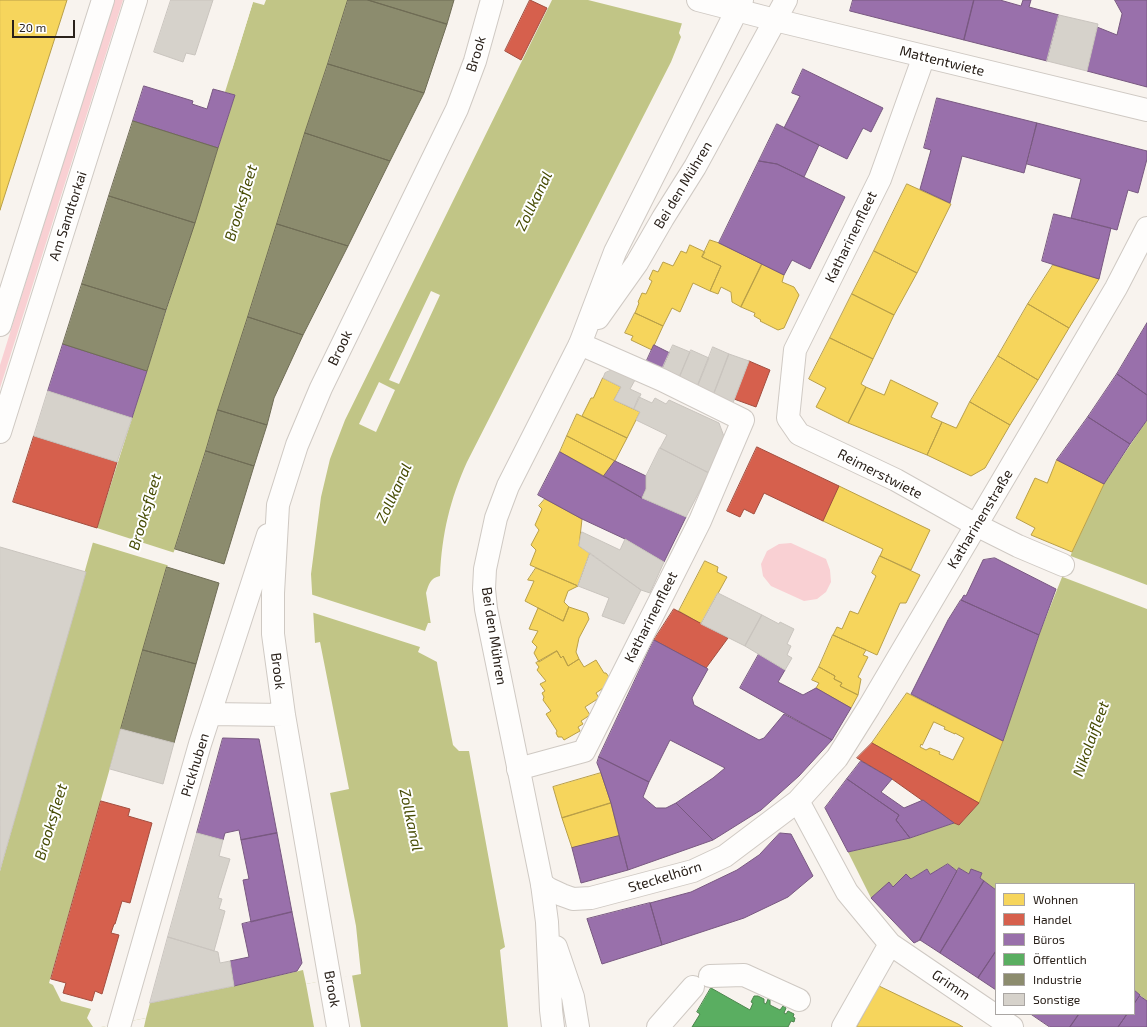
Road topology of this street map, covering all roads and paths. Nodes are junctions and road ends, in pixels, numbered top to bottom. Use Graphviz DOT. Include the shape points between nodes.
graph roads {
  1 [pos="103,0"];
  2 [pos="136,0"];
  3 [pos="492,0"];
  4 [pos="698,0"];
  5 [pos="786,0"];
  6 [pos="740,5"];
  7 [pos="775,20"];
  8 [pos="924,56"];
  9 [pos="1147,110"];
  10 [pos="1147,228"];
  11 [pos="0,325"];
  12 [pos="580,344"];
  13 [pos="788,418"];
  14 [pos="0,432"];
  15 [pos="278,505"];
  16 [pos="976,525"];
  17 [pos="1063,565"];
  18 [pos="210,714"];
  19 [pos="284,715"];
  20 [pos="518,769"];
  21 [pos="798,801"];
  22 [pos="542,884"];
  23 [pos="547,922"];
  24 [pos="890,944"];
  25 [pos="800,1000"];
  26 [pos="119,1025"];
  27 [pos="338,1027"];
  28 [pos="553,1027"];
  29 [pos="578,1027"];
  30 [pos="658,1027"];
  31 [pos="843,1027"];
  32 [pos="1012,1027"];
  1 -- 11 [label="street"];
  2 -- 14 [label="street, Am Sandtorkai"];
  3 -- 15 [label="street, Brook" via="457,109 321,388 297,445"];
  4 -- 6 [label="street, Mattentwiete"];
  5 -- 7 [label="street, Bei den Mühren"];
  6 -- 7 [label="street, Mattentwiete"];
  6 -- 12 [label="street, Bei den Mühren" via="615,252"];
  7 -- 8 [label="street, Mattentwiete"];
  7 -- 12 [label="street, Bei den Mühren" via="695,168 637,263"];
  8 -- 9 [label="street, Mattentwiete"];
  8 -- 13 [label="street, Katharinenfleet" via="880,179 795,350"];
  10 -- 16 [label="street, Katharinenstraße" via="1116,288"];
  12 -- 20 [label="street, Bei den Mühren" via="508,486 496,518 485,569 486,610"];
  12 -- 20 [label="street, Katharinenfleet" via="662,380 743,420 700,521 584,751"];
  13 -- 16 [label="street, Reimerstwiete" via="799,434 896,480"];
  15 -- 18 [label="street, Pickhuben"];
  15 -- 19 [label="street, Brook" via="273,634"];
  16 -- 17 [label="street, Reimerstwiete"];
  16 -- 21 [label="street, Katharinenstraße" via="837,758"];
  18 -- 19 [label="street"];
  18 -- 26 [label="street, Pickhuben"];
  19 -- 27 [label="street, Brook"];
  20 -- 22 [label="street, Bei den Mühren"];
  21 -- 22 [label="street, Steckelhörn" via="725,856 693,871 591,898 573,899 562,896"];
  21 -- 24 [label="street, Grimm" via="847,892"];
  22 -- 23 [label="street, Bei den Mühren"];
  23 -- 28 [label="street"];
  23 -- 29 [label="street" via="573,996"];
  24 -- 31 [label="street"];
  24 -- 32 [label="street, Grimm"];
  25 -- 30 [label="street" via="744,974 701,982"];
}
